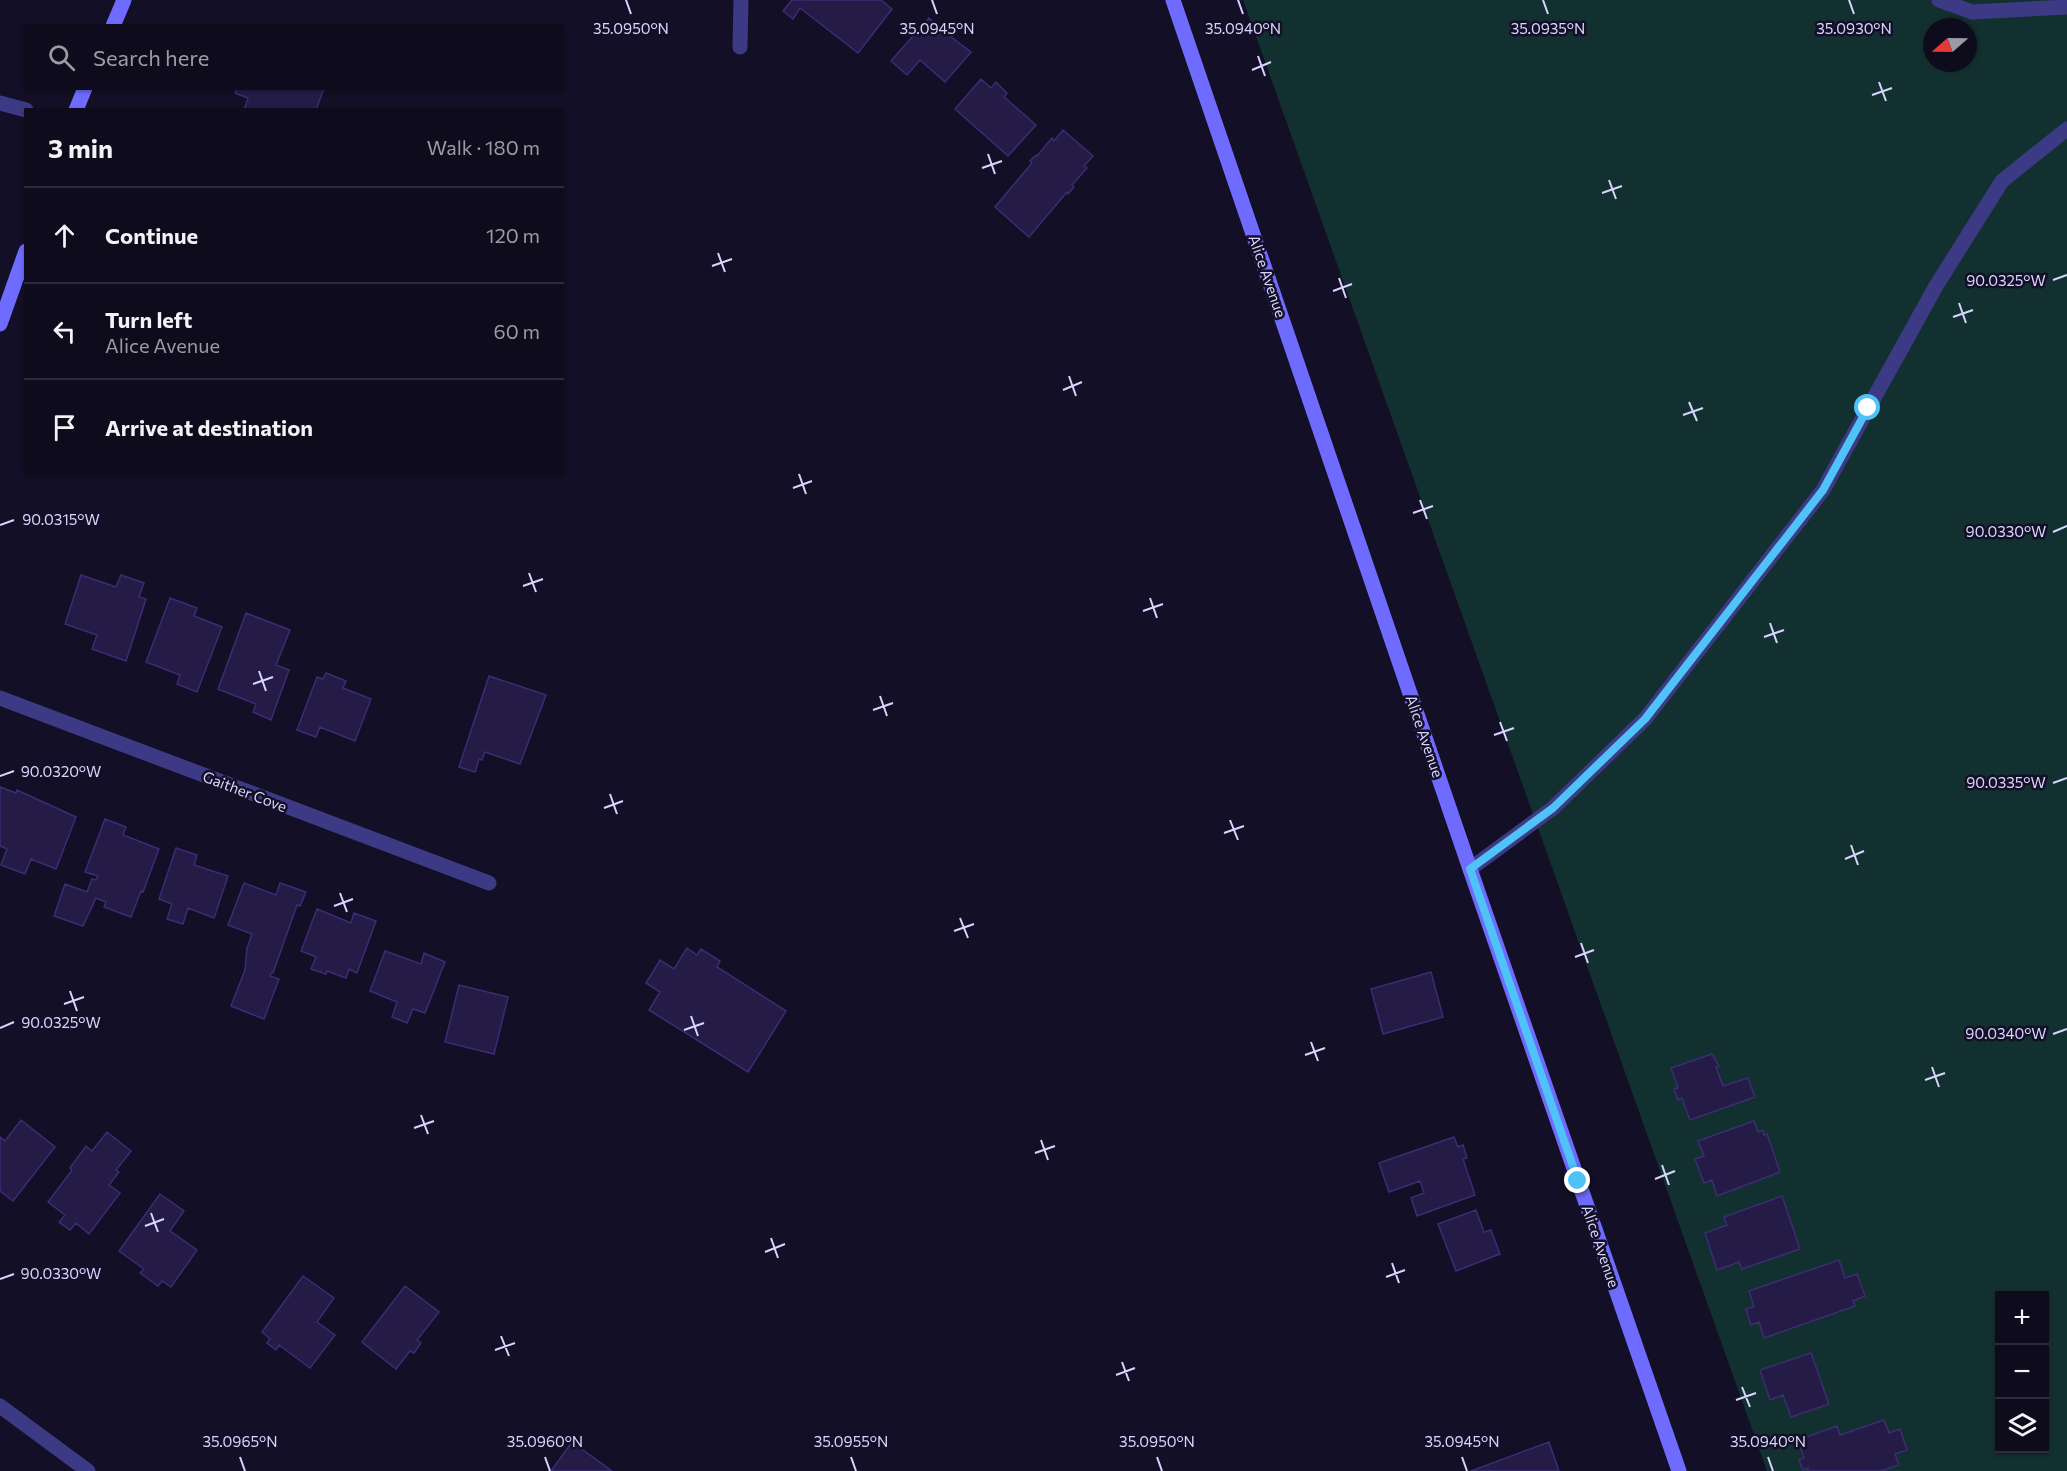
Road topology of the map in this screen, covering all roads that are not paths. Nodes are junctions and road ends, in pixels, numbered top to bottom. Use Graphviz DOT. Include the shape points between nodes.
graph roads {
  1 [pos="124,0"];
  2 [pos="741,0"];
  3 [pos="1173,0"];
  4 [pos="1939,0"];
  5 [pos="2067,7"];
  6 [pos="114,24"];
  7 [pos="740,47"];
  8 [pos="84,90"];
  9 [pos="0,103"];
  10 [pos="77,108"];
  11 [pos="24,109"];
  12 [pos="2067,129"];
  13 [pos="24,258"];
  14 [pos="0,324"];
  15 [pos="0,698"];
  16 [pos="1470,869"];
  17 [pos="489,883"];
  18 [pos="0,1406"];
  19 [pos="88,1471"];
  20 [pos="1679,1471"];
  1 -- 6 [label="street"];
  2 -- 7 [label="street"];
  3 -- 16 [label="street, Alice Avenue"];
  4 -- 5 [label="street" via="1972,12"];
  8 -- 10 [label="street"];
  9 -- 11 [label="street"];
  12 -- 16 [label="street" via="2002,181 1936,286 1823,490 1645,719 1553,808"];
  13 -- 14 [label="street"];
  15 -- 17 [label="street, Gaither Cove"];
  16 -- 20 [label="street, Alice Avenue"];
  18 -- 19 [label="street"];
}
